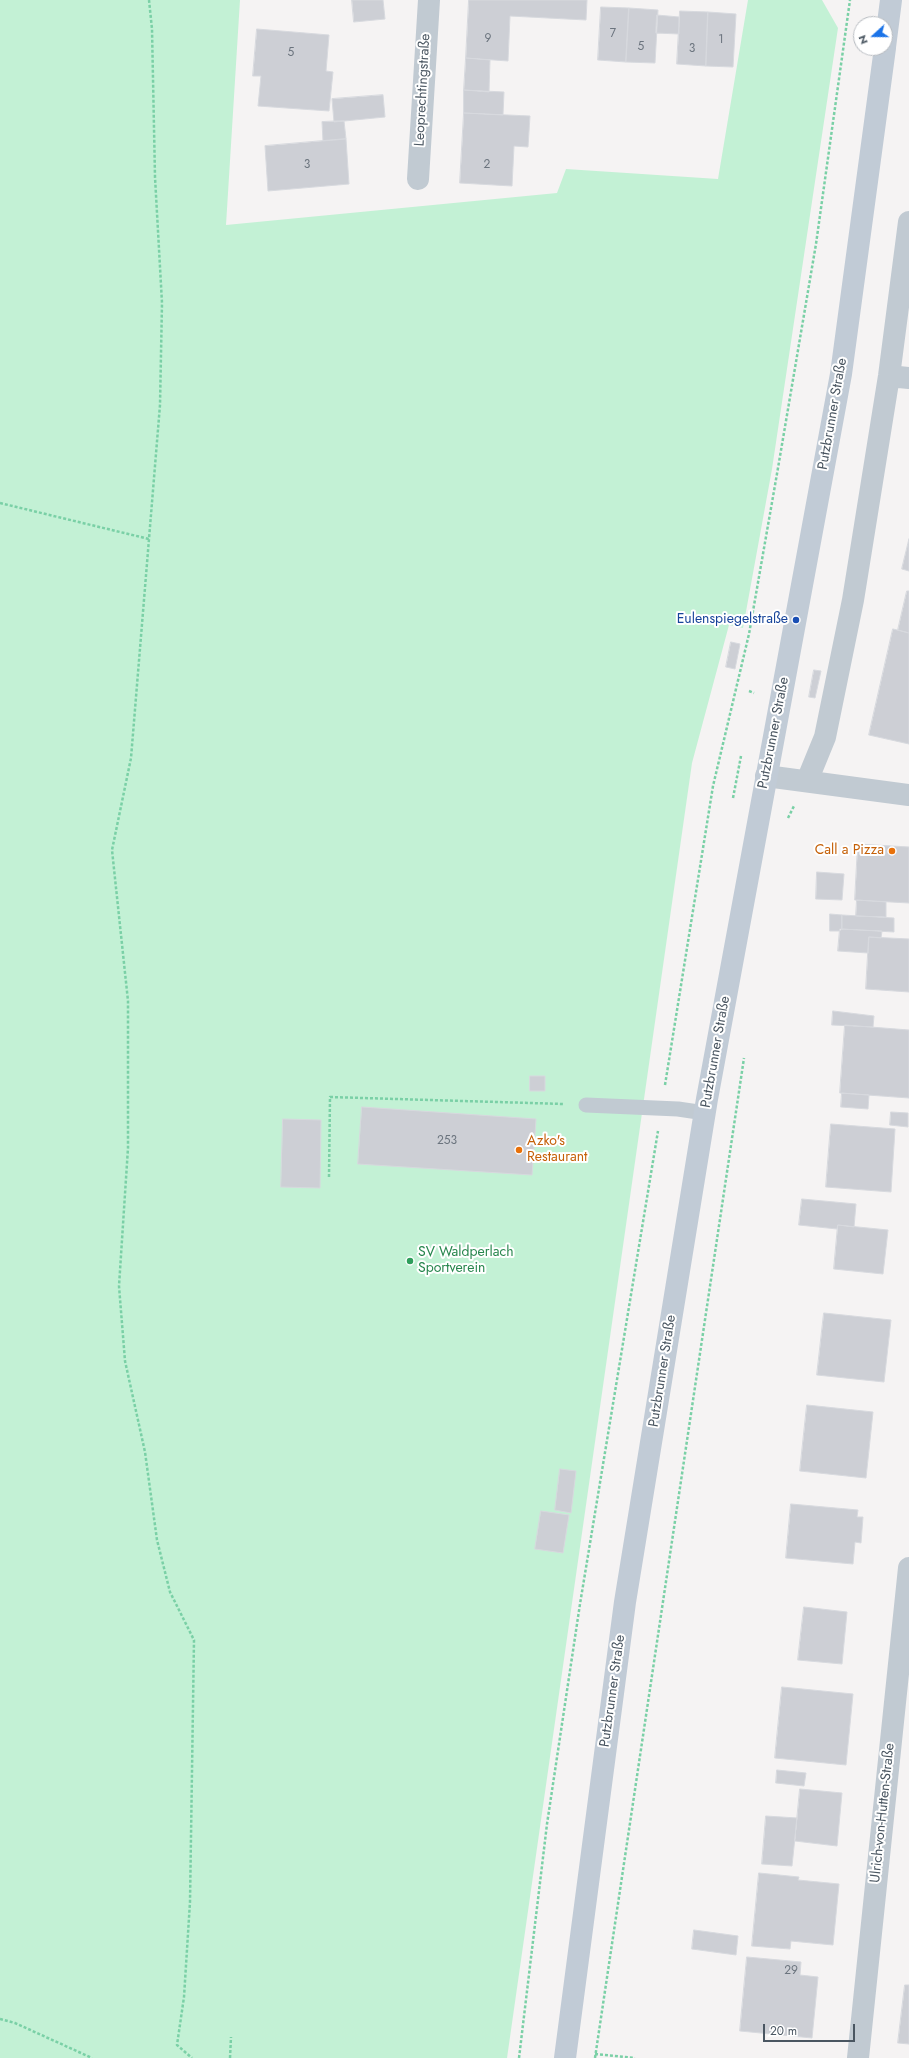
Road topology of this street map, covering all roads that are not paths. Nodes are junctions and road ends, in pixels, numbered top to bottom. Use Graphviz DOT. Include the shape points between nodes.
graph roads {
  1 [pos="429,0"];
  2 [pos="891,0"];
  3 [pos="889,16"];
  4 [pos="884,56"];
  5 [pos="418,179"];
  6 [pos="909,222"];
  7 [pos="899,377"];
  8 [pos="766,776"];
  9 [pos="807,781"];
  10 [pos="909,795"];
  11 [pos="586,1105"];
  12 [pos="705,1113"];
  13 [pos="909,1568"];
  14 [pos="564,2058"];
  15 [pos="858,2058"];
  1 -- 5 [label="street, Leoprechtingstraße"];
  2 -- 3 [label="main road, Putzbrunner Straße"];
  4 -- 8 [label="main road, Putzbrunner Straße" via="840,374"];
  6 -- 7 [label="street"];
  7 -- 9 [label="street" via="825,737"];
  8 -- 9 [label="street"];
  8 -- 12 [label="main road, Putzbrunner Straße"];
  9 -- 10 [label="street"];
  11 -- 12 [label="lane" via="662,1108"];
  12 -- 14 [label="main road, Putzbrunner Straße" via="625,1602"];
  13 -- 15 [label="street, Ulrich-von-Hutten-Straße"];
}
